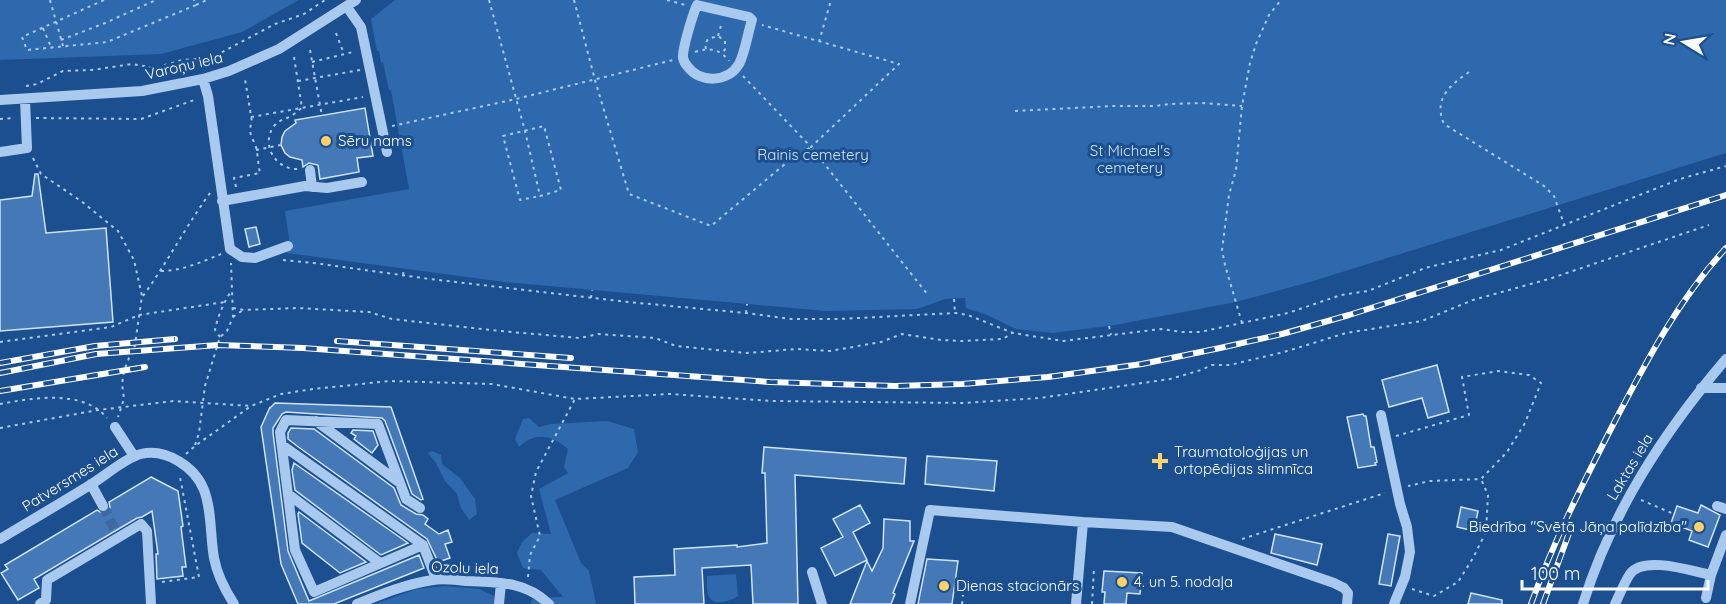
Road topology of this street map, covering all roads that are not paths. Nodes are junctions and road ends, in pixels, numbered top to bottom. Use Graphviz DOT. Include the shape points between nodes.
graph roads {
  1 [pos="352,4"];
  2 [pos="727,5"];
  3 [pos="203,79"];
  4 [pos="25,99"];
  5 [pos="0,100"];
  6 [pos="0,152"];
  7 [pos="387,152"];
  8 [pos="310,172"];
  9 [pos="362,182"];
  10 [pos="312,187"];
  11 [pos="222,201"];
  12 [pos="288,246"];
  13 [pos="1726,359"];
  14 [pos="1701,388"];
  15 [pos="1726,388"];
  16 [pos="1381,415"];
  17 [pos="316,421"];
  18 [pos="115,427"];
  19 [pos="282,445"];
  20 [pos="134,456"];
  21 [pos="400,483"];
  22 [pos="92,484"];
  23 [pos="288,495"];
  24 [pos="103,506"];
  25 [pos="420,508"];
  26 [pos="1083,522"];
  27 [pos="1726,534"];
  28 [pos="0,539"];
  29 [pos="423,545"];
  30 [pos="380,563"];
  31 [pos="812,572"];
  32 [pos="1711,575"];
  33 [pos="436,579"];
  34 [pos="501,583"];
  35 [pos="314,592"];
  36 [pos="1706,598"];
  37 [pos="40,604"];
  38 [pos="151,604"];
  39 [pos="234,604"];
  40 [pos="318,604"];
  41 [pos="357,604"];
  42 [pos="499,604"];
  43 [pos="549,604"];
  44 [pos="822,604"];
  45 [pos="910,604"];
  46 [pos="1076,604"];
  47 [pos="1347,604"];
  48 [pos="1394,604"];
  49 [pos="1583,604"];
  50 [pos="1615,604"];
  1 -- 3 [label="street, Varoņu iela" via="279,49"];
  1 -- 7 [label="street" via="361,27"];
  2 -- 2 [label="street" via="752,20 740,63 722,77 702,78 692,72 683,58 696,8"];
  3 -- 4 [label="street, Varoņu iela" via="142,91"];
  3 -- 11 [label="street"];
  4 -- 5 [label="street, Varoņu iela"];
  4 -- 6 [label="street" via="27,148"];
  8 -- 10 [label="street"];
  9 -- 10 [label="street"];
  10 -- 11 [label="street"];
  11 -- 12 [label="street" via="230,249 242,257 255,258"];
  13 -- 14 [label="street, Laktas iela"];
  14 -- 15 [label="street"];
  14 -- 49 [label="street, Laktas iela" via="1629,495 1608,537"];
  16 -- 48 [label="street" via="1410,552"];
  17 -- 19 [label="street" via="286,420 280,432"];
  17 -- 21 [label="street"];
  17 -- 21 [label="street" via="378,424"];
  18 -- 20 [label="street"];
  19 -- 23 [label="street"];
  19 -- 29 [label="street"];
  20 -- 22 [label="street, Patversmes iela"];
  20 -- 39 [label="street, Patversmes iela" via="168,455 195,475 207,501 214,560"];
  21 -- 25 [label="street" via="406,499"];
  22 -- 24 [label="street"];
  22 -- 28 [label="street, Patversmes iela"];
  23 -- 30 [label="street"];
  23 -- 35 [label="street" via="296,550"];
  26 -- 45 [label="street" via="930,510"];
  26 -- 46 [label="street"];
  26 -- 47 [label="street" via="1172,527 1344,588 1348,593"];
  27 -- 32 [label="street"];
  29 -- 30 [label="street"];
  29 -- 33 [label="street"];
  30 -- 35 [label="street"];
  31 -- 44 [label="street"];
  32 -- 36 [label="street"];
  32 -- 50 [label="street" via="1642,565 1631,572"];
  33 -- 34 [label="street, Ozolu iela"];
  33 -- 41 [label="street, Ozolu iela"];
  34 -- 42 [label="street"];
  34 -- 43 [label="street, Ozolu iela" via="528,589"];
  35 -- 40 [label="street"];
  37 -- 38 [label="street" via="46,600 47,580 141,524 147,531"];
}
